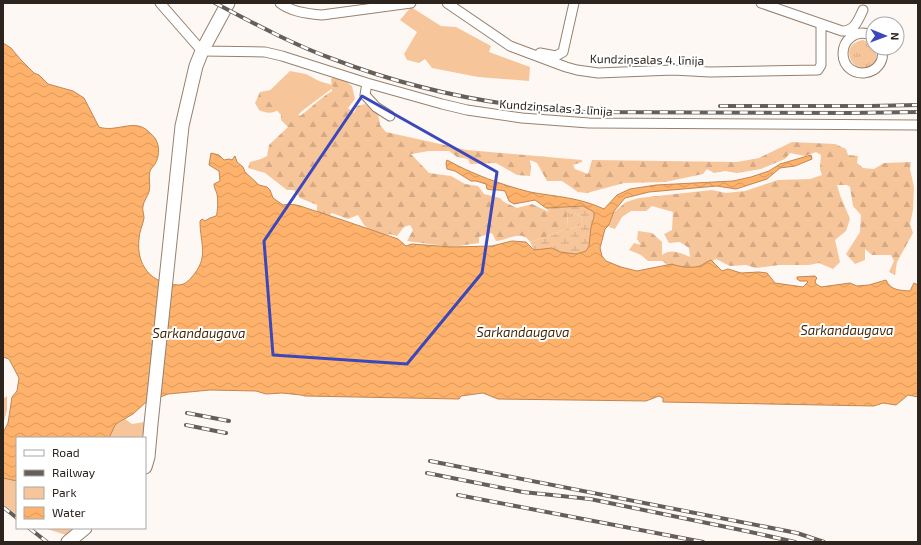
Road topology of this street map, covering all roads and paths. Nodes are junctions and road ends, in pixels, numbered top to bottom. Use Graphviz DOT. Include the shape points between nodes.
graph roads {
  1 [pos="160,3"];
  2 [pos="228,3"];
  3 [pos="280,3"];
  4 [pos="411,3"];
  5 [pos="447,3"];
  6 [pos="574,3"];
  7 [pos="760,3"];
  8 [pos="863,10"];
  9 [pos="857,23"];
  10 [pos="821,24"];
  11 [pos="842,32"];
  12 [pos="862,33"];
  13 [pos="865,34"];
  14 [pos="848,40"];
  15 [pos="202,51"];
  16 [pos="529,54"];
  17 [pos="883,56"];
  18 [pos="367,83"];
  19 [pos="390,116"];
  20 [pos="918,125"];
  21 [pos="146,464"];
  22 [pos="84,529"];
  23 [pos="68,542"];
  1 -- 15 [label="street"];
  2 -- 15 [label="street"];
  3 -- 4 [label="street" via="292,10 322,15"];
  5 -- 16 [label="street, Kundziņsalas 4. līnija" via="510,46"];
  6 -- 16 [label="street" via="563,52 556,56"];
  7 -- 10 [label="street"];
  8 -- 9 [label="street"];
  9 -- 11 [label="street" via="852,29"];
  9 -- 12 [label="street"];
  10 -- 11 [label="street"];
  10 -- 16 [label="street, Kundziņsalas 4. līnija" via="821,65 818,70 598,73 566,67"];
  11 -- 14 [label="street"];
  12 -- 13 [label="street"];
  12 -- 14 [label="street"];
  14 -- 17 [label="street" via="844,46 843,58 850,69 856,72 869,73 874,70"];
  15 -- 18 [label="street, Kundziņsalas 3. līnija" via="265,52"];
  15 -- 21 [label="street" via="182,126"];
  18 -- 19 [label="street" via="365,95 376,107"];
  18 -- 20 [label="street, Kundziņsalas 3. līnija" via="466,110 553,121"];
  22 -- 23 [label="street"];
}
